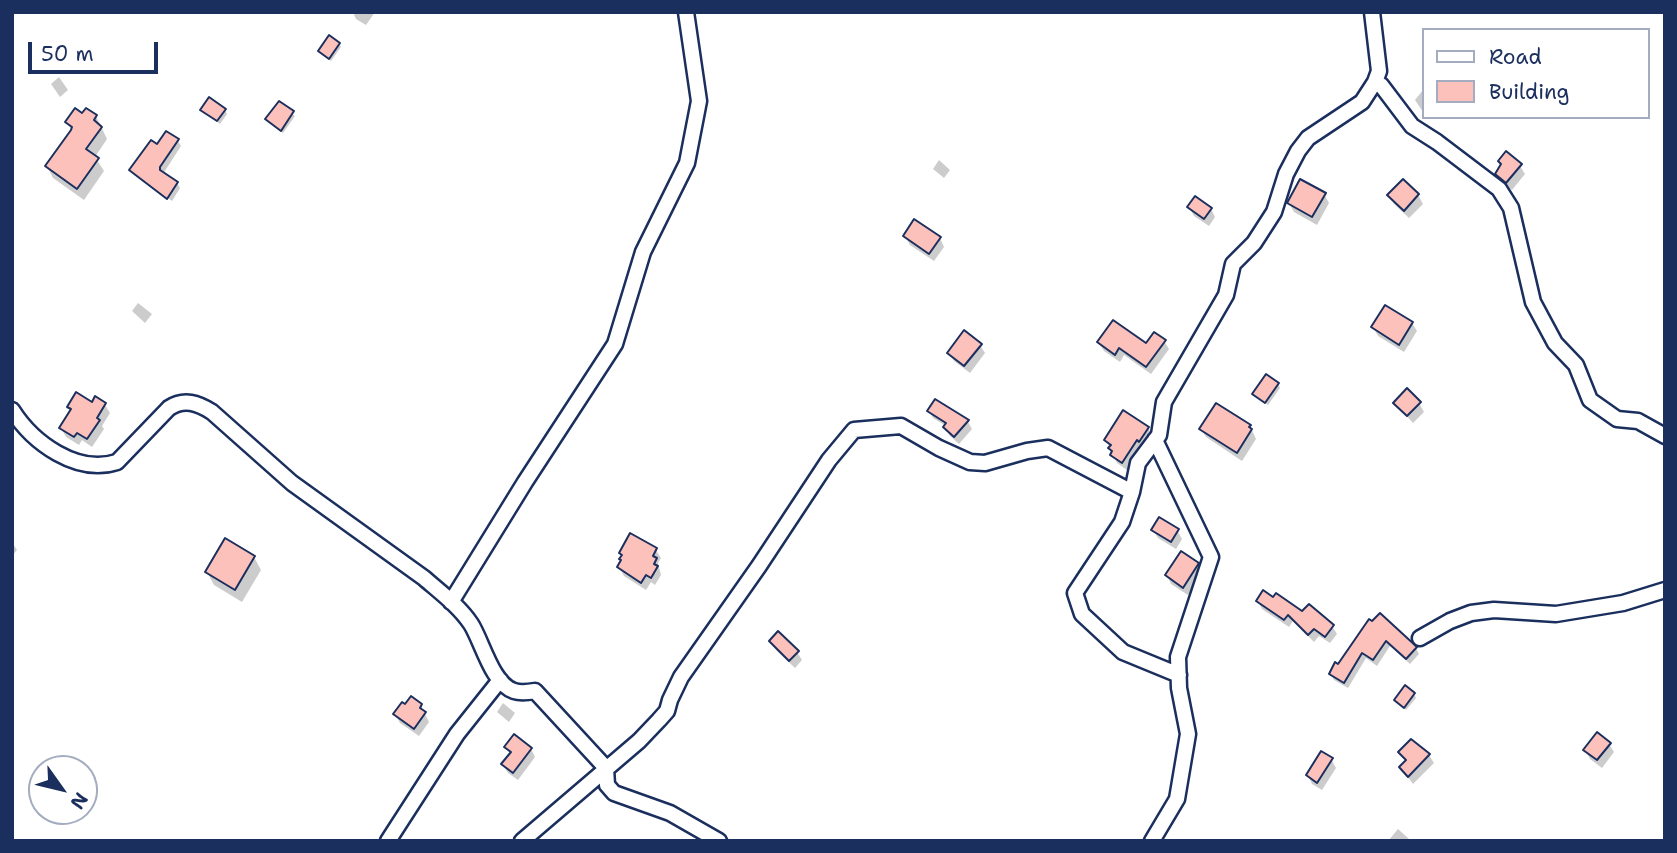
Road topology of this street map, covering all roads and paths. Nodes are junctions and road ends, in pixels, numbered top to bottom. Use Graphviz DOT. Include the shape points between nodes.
graph roads {
  1 [pos="686,12"];
  2 [pos="1372,12"];
  3 [pos="1375,82"];
  4 [pos="12,410"];
  5 [pos="1665,436"];
  6 [pos="1155,440"];
  7 [pos="1132,492"];
  8 [pos="1665,590"];
  9 [pos="451,602"];
  10 [pos="1420,638"];
  11 [pos="1179,676"];
  12 [pos="500,680"];
  13 [pos="606,768"];
  14 [pos="388,841"];
  15 [pos="522,841"];
  16 [pos="719,841"];
  17 [pos="1152,841"];
  1 -- 9 [label="street" via="699,101 687,163 643,252 615,344"];
  2 -- 3 [label="street" via="1379,71"];
  3 -- 5 [label="street" via="1412,126 1499,189 1511,208 1533,302 1555,343 1576,365 1590,401 1617,419 1638,421"];
  3 -- 6 [label="street" via="1362,102 1308,138 1298,151 1274,212 1233,264 1226,295 1164,402"];
  4 -- 9 [label="street" via="42,442 64,456 77,463 105,466 117,461 169,408 179,402 199,404 281,475"];
  6 -- 7 [label="street" via="1138,463"];
  6 -- 11 [label="street" via="1211,557 1178,657"];
  7 -- 11 [label="street" via="1122,522 1075,593 1082,614 1123,652"];
  7 -- 13 [label="street" via="1048,447 985,463 970,462 901,426 854,430 681,677 667,710"];
  8 -- 10 [label="street" via="1623,603 1556,614 1471,613"];
  9 -- 12 [label="street" via="471,624"];
  11 -- 17 [label="street" via="1188,734 1177,799"];
  12 -- 13 [label="street" via="513,691 535,691"];
  12 -- 14 [label="street" via="457,734"];
  13 -- 15 [label="street"];
  13 -- 16 [label="street" via="607,785 614,793 670,813"];
}
